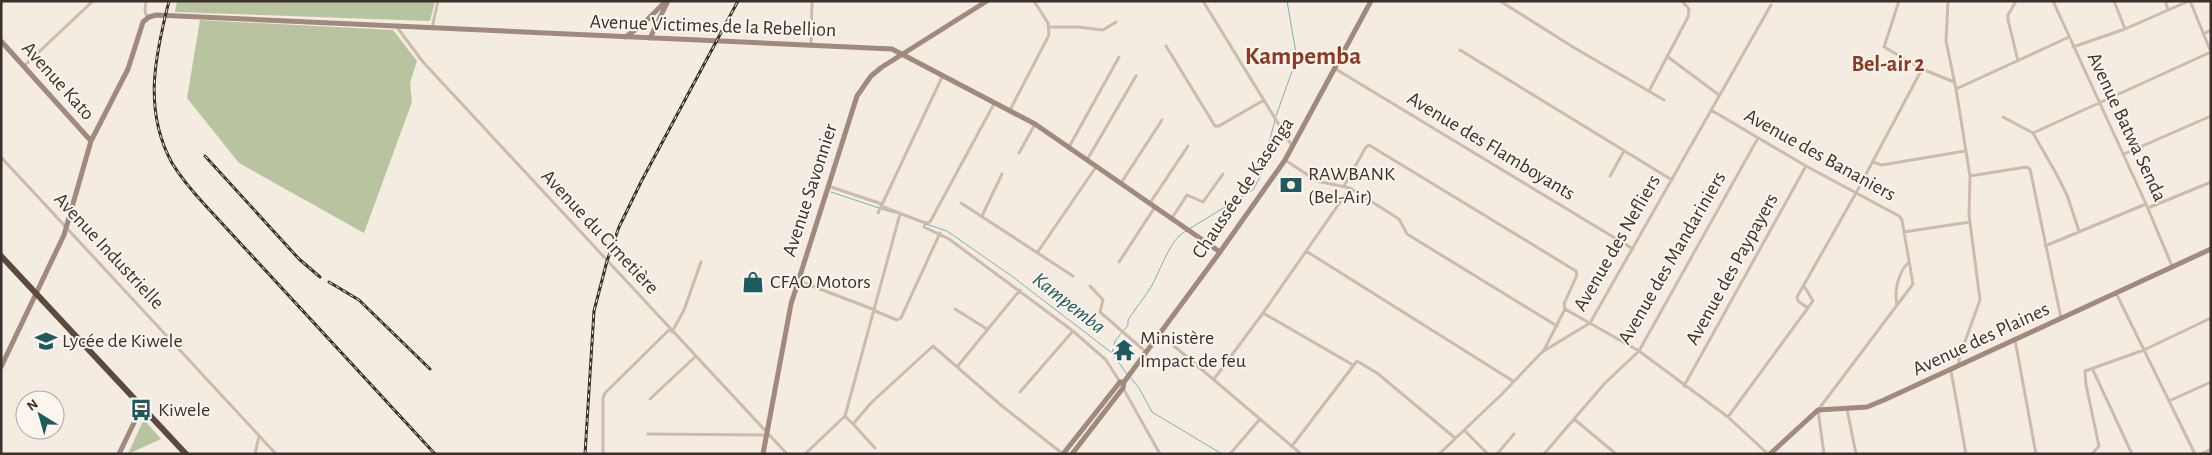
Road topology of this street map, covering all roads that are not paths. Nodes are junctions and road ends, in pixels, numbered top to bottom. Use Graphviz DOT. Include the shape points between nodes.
graph roads {
  1 [pos="93,1"];
  2 [pos="146,1"];
  3 [pos="438,1"];
  4 [pos="667,1"];
  5 [pos="812,1"];
  6 [pos="987,1"];
  7 [pos="1034,1"];
  8 [pos="1203,1"];
  9 [pos="1370,1"];
  10 [pos="1500,1"];
  11 [pos="1682,1"];
  12 [pos="1899,1"];
  13 [pos="1948,1"];
  14 [pos="2016,1"];
  15 [pos="2053,1"];
  16 [pos="2114,1"];
  17 [pos="2165,1"];
  18 [pos="2189,1"];
  19 [pos="1771,5"];
  20 [pos="2168,9"];
  21 [pos="147,18"];
  22 [pos="1116,22"];
  23 [pos="396,26"];
  24 [pos="1049,27"];
  25 [pos="432,28"];
  26 [pos="2125,29"];
  27 [pos="2211,30"];
  28 [pos="2203,34"];
  29 [pos="2068,37"];
  30 [pos="625,38"];
  31 [pos="650,38"];
  32 [pos="1,41"];
  33 [pos="811,45"];
  34 [pos="1166,46"];
  35 [pos="2073,47"];
  36 [pos="1460,50"];
  37 [pos="2211,52"];
  38 [pos="903,53"];
  39 [pos="1119,57"];
  40 [pos="1668,58"];
  41 [pos="2018,61"];
  42 [pos="24,66"];
  43 [pos="1334,68"];
  44 [pos="1922,69"];
  45 [pos="944,75"];
  46 [pos="1136,76"];
  47 [pos="1954,82"];
  48 [pos="1956,89"];
  49 [pos="1649,91"];
  50 [pos="1719,95"];
  51 [pos="1264,100"];
  52 [pos="1664,100"];
  53 [pos="994,102"];
  54 [pos="2100,104"];
  55 [pos="1010,110"];
  56 [pos="1711,110"];
  57 [pos="2211,116"];
  58 [pos="2003,117"];
  59 [pos="1162,120"];
  60 [pos="1035,124"];
  61 [pos="2033,133"];
  62 [pos="1758,138"];
  63 [pos="92,141"];
  64 [pos="1188,146"];
  65 [pos="1069,147"];
  66 [pos="1293,147"];
  67 [pos="1624,151"];
  68 [pos="1964,151"];
  69 [pos="1018,153"];
  70 [pos="2124,154"];
  71 [pos="1,157"];
  72 [pos="1087,160"];
  73 [pos="1285,160"];
  74 [pos="1872,162"];
  75 [pos="1097,166"];
  76 [pos="1806,166"];
  77 [pos="1002,174"];
  78 [pos="1223,174"];
  79 [pos="1610,176"];
  80 [pos="1970,176"];
  81 [pos="1672,180"];
  82 [pos="1121,182"];
  83 [pos="2211,182"];
  84 [pos="827,186"];
  85 [pos="1344,186"];
  86 [pos="1350,188"];
  87 [pos="1856,193"];
  88 [pos="961,203"];
  89 [pos="1153,205"];
  90 [pos="2147,206"];
  91 [pos="880,208"];
  92 [pos="900,216"];
  93 [pos="982,216"];
  94 [pos="1172,218"];
  95 [pos="1970,222"];
  96 [pos="925,224"];
  97 [pos="67,227"];
  98 [pos="1904,232"];
  99 [pos="2079,232"];
  100 [pos="940,233"];
  101 [pos="2045,246"];
  102 [pos="2211,249"];
  103 [pos="1633,250"];
  104 [pos="1306,251"];
  105 [pos="1220,252"];
  106 [pos="1037,253"];
  107 [pos="1,256"];
  108 [pos="701,262"];
  109 [pos="1118,262"];
  110 [pos="1910,262"];
  111 [pos="2172,266"];
  112 [pos="1073,276"];
  113 [pos="797,280"];
  114 [pos="1090,286"];
  115 [pos="1804,286"];
  116 [pos="1020,290"];
  117 [pos="36,293"];
  118 [pos="2116,293"];
  119 [pos="1898,306"];
  120 [pos="1808,308"];
  121 [pos="955,309"];
  122 [pos="1565,309"];
  123 [pos="875,311"];
  124 [pos="1263,313"];
  125 [pos="2211,318"];
  126 [pos="2061,319"];
  127 [pos="1590,323"];
  128 [pos="1557,326"];
  129 [pos="987,329"];
  130 [pos="671,331"];
  131 [pos="1073,331"];
  132 [pos="1160,334"];
  133 [pos="2016,340"];
  134 [pos="2144,350"];
  135 [pos="1146,352"];
  136 [pos="1542,352"];
  137 [pos="1639,352"];
  138 [pos="695,357"];
  139 [pos="1353,365"];
  140 [pos="1,367"];
  141 [pos="957,367"];
  142 [pos="1958,367"];
  143 [pos="2092,368"];
  144 [pos="1950,371"];
  145 [pos="1214,379"];
  146 [pos="1513,381"];
  147 [pos="2211,382"];
  148 [pos="1123,383"];
  149 [pos="1684,386"];
  150 [pos="1020,392"];
  151 [pos="650,399"];
  152 [pos="2169,401"];
  153 [pos="142,406"];
  154 [pos="1847,409"];
  155 [pos="1818,410"];
  156 [pos="845,416"];
  157 [pos="1728,417"];
  158 [pos="1574,418"];
  159 [pos="1260,419"];
  160 [pos="853,424"];
  161 [pos="1464,430"];
  162 [pos="648,434"];
  163 [pos="766,434"];
  164 [pos="1514,434"];
  165 [pos="260,436"];
  166 [pos="1455,438"];
  167 [pos="1292,446"];
  168 [pos="875,448"];
  169 [pos="2211,449"];
  170 [pos="119,454"];
  171 [pos="186,454"];
  172 [pos="255,454"];
  173 [pos="276,454"];
  174 [pos="603,454"];
  175 [pos="763,454"];
  176 [pos="787,454"];
  177 [pos="805,454"];
  178 [pos="1063,454"];
  179 [pos="1072,454"];
  180 [pos="1160,454"];
  181 [pos="1230,454"];
  182 [pos="1301,454"];
  183 [pos="1439,454"];
  184 [pos="1488,454"];
  185 [pos="1497,454"];
  186 [pos="1544,454"];
  187 [pos="1616,454"];
  188 [pos="1769,454"];
  189 [pos="1824,454"];
  190 [pos="1856,454"];
  191 [pos="1966,454"];
  192 [pos="2036,454"];
  193 [pos="2092,454"];
  194 [pos="2132,454"];
  195 [pos="2195,454"];
  196 [pos="2201,454"];
  1 -- 42 [label="street"];
  2 -- 21 [label="street"];
  3 -- 25 [label="street"];
  4 -- 30 [label="street"];
  4 -- 31 [label="street"];
  5 -- 33 [label="street"];
  6 -- 38 [label="street, Avenue Savonnier"];
  7 -- 24 [label="street"];
  8 -- 51 [label="street"];
  9 -- 43 [label="street, Chaussée de Kasenga"];
  10 -- 49 [label="street"];
  11 -- 40 [label="street" via="1689,9 1688,18"];
  12 -- 44 [label="street" via="1884,47"];
  13 -- 47 [label="street" via="1945,33"];
  14 -- 41 [label="street" via="2008,20"];
  15 -- 29 [label="street, Avenue Batwa Senda"];
  16 -- 26 [label="street"];
  17 -- 20 [label="street"];
  18 -- 20 [label="street"];
  18 -- 28 [label="street"];
  19 -- 50 [label="street, Avenue des Nefliers"];
  20 -- 26 [label="street"];
  21 -- 23 [label="street, Avenue Victimes de la Rebellion" via="165,16"];
  21 -- 63 [label="street" via="128,69"];
  22 -- 24 [label="street" via="1103,30"];
  23 -- 25 [label="street, Avenue Victimes de la Rebellion"];
  23 -- 130 [label="street, Avenue du Cimetière" via="423,62"];
  24 -- 55 [label="street" via="1048,38"];
  25 -- 30 [label="street, Avenue Victimes de la Rebellion"];
  26 -- 35 [label="street"];
  27 -- 28 [label="street"];
  28 -- 37 [label="street"];
  29 -- 35 [label="street, Avenue Batwa Senda"];
  29 -- 41 [label="street"];
  30 -- 31 [label="street, Avenue Victimes de la Rebellion"];
  31 -- 33 [label="street, Avenue Victimes de la Rebellion"];
  32 -- 42 [label="street, Avenue Kato"];
  33 -- 38 [label="street, Avenue Victimes de la Rebellion" via="892,49"];
  34 -- 51 [label="street" via="1215,126"];
  35 -- 54 [label="street, Avenue Batwa Senda"];
  36 -- 67 [label="street"];
  37 -- 54 [label="street"];
  38 -- 45 [label="street, Avenue Victimes de la Rebellion"];
  38 -- 84 [label="street, Avenue Savonnier" via="870,76 856,96"];
  39 -- 65 [label="street"];
  40 -- 49 [label="street"];
  40 -- 50 [label="street"];
  41 -- 48 [label="street"];
  42 -- 63 [label="street, Avenue Kato"];
  43 -- 66 [label="street, Chaussée de Kasenga"];
  43 -- 103 [label="street, Avenue des Flamboyants"];
  44 -- 47 [label="street"];
  44 -- 74 [label="street"];
  45 -- 53 [label="street, Avenue Victimes de la Rebellion"];
  45 -- 91 [label="street"];
  46 -- 72 [label="street"];
  47 -- 48 [label="street"];
  48 -- 68 [label="street"];
  49 -- 52 [label="street"];
  50 -- 56 [label="street, Avenue des Nefliers"];
  51 -- 66 [label="street"];
  53 -- 55 [label="street, Avenue Victimes de la Rebellion"];
  53 -- 96 [label="street" via="931,221"];
  54 -- 61 [label="street"];
  54 -- 70 [label="street, Avenue Batwa Senda"];
  55 -- 60 [label="street, Avenue Victimes de la Rebellion"];
  56 -- 62 [label="street, Avenue des Bananiers"];
  56 -- 81 [label="street, Avenue des Nefliers"];
  57 -- 70 [label="street"];
  58 -- 61 [label="street"];
  59 -- 82 [label="street"];
  60 -- 65 [label="street, Avenue Victimes de la Rebellion"];
  60 -- 69 [label="street"];
  61 -- 99 [label="street" via="2067,195"];
  62 -- 76 [label="street, Avenue des Bananiers"];
  62 -- 137 [label="street, Avenue des Mandariniers"];
  63 -- 97 [label="street"];
  64 -- 89 [label="street"];
  65 -- 72 [label="street, Avenue Victimes de la Rebellion"];
  66 -- 73 [label="street, Chaussée de Kasenga"];
  67 -- 79 [label="street"];
  67 -- 81 [label="street"];
  68 -- 74 [label="street" via="1882,165"];
  68 -- 80 [label="street"];
  70 -- 90 [label="street, Avenue Batwa Senda"];
  71 -- 97 [label="street, Avenue Industrielle"];
  72 -- 75 [label="street, Avenue Victimes de la Rebellion"];
  73 -- 85 [label="street" via="1317,182"];
  73 -- 105 [label="street, Chaussée de Kasenga"];
  74 -- 87 [label="street"];
  75 -- 82 [label="street, Avenue Victimes de la Rebellion"];
  75 -- 106 [label="street"];
  76 -- 87 [label="street, Avenue des Bananiers"];
  76 -- 149 [label="street, Avenue des Paypayers"];
  77 -- 93 [label="street"];
  78 -- 94 [label="street" via="1203,202 1187,195"];
  80 -- 95 [label="street"];
  80 -- 101 [label="street" via="2030,169"];
  81 -- 103 [label="street, Avenue des Nefliers"];
  82 -- 89 [label="street, Avenue Victimes de la Rebellion"];
  83 -- 90 [label="street"];
  84 -- 91 [label="street"];
  84 -- 113 [label="street, Avenue Savonnier"];
  85 -- 86 [label="street"];
  85 -- 122 [label="street" via="1369,145 1576,272 1578,275 1564,304"];
  86 -- 104 [label="street"];
  86 -- 128 [label="street" via="1399,220 1407,234"];
  87 -- 98 [label="street, Avenue des Bananiers" via="1901,217"];
  87 -- 115 [label="street"];
  88 -- 93 [label="street"];
  89 -- 94 [label="street, Avenue Victimes de la Rebellion"];
  89 -- 109 [label="street"];
  90 -- 99 [label="street"];
  90 -- 111 [label="street, Avenue Batwa Senda"];
  91 -- 92 [label="street"];
  92 -- 96 [label="street"];
  92 -- 123 [label="street"];
  93 -- 106 [label="street"];
  94 -- 105 [label="street, Avenue Victimes de la Rebellion"];
  95 -- 98 [label="street"];
  95 -- 142 [label="street" via="1980,304"];
  96 -- 100 [label="street"];
  97 -- 117 [label="street"];
  97 -- 165 [label="street, Avenue Industrielle"];
  98 -- 110 [label="street, Avenue des Bananiers"];
  99 -- 101 [label="street"];
  100 -- 116 [label="street"];
  100 -- 123 [label="street" via="900,318 897,320"];
  101 -- 126 [label="street"];
  102 -- 111 [label="street, Avenue des Plaines"];
  103 -- 127 [label="street, Avenue des Nefliers"];
  104 -- 124 [label="street"];
  104 -- 146 [label="street"];
  105 -- 132 [label="street, Chaussée de Kasenga"];
  106 -- 112 [label="street"];
  107 -- 117 [label="highway"];
  108 -- 130 [label="street" via="684,310"];
  110 -- 119 [label="street" via="1903,268 1896,293"];
  110 -- 119 [label="street, Avenue des Bananiers" via="1913,284"];
  111 -- 118 [label="street, Avenue des Plaines"];
  113 -- 123 [label="street"];
  113 -- 163 [label="street, Avenue Savonnier" via="784,330"];
  114 -- 135 [label="street" via="1103,300 1100,312"];
  115 -- 120 [label="street" via="1813,301"];
  115 -- 120 [label="street" via="1797,300"];
  116 -- 129 [label="street"];
  116 -- 131 [label="street"];
  117 -- 140 [label="street"];
  117 -- 153 [label="highway"];
  118 -- 126 [label="street, Avenue des Plaines"];
  118 -- 134 [label="street"];
  119 -- 155 [label="street, Avenue des Bananiers"];
  120 -- 157 [label="street"];
  121 -- 129 [label="street"];
  122 -- 127 [label="street"];
  122 -- 128 [label="street"];
  123 -- 156 [label="street"];
  124 -- 139 [label="street"];
  124 -- 145 [label="street"];
  125 -- 134 [label="street"];
  126 -- 133 [label="street, Avenue des Plaines"];
  127 -- 136 [label="street, Avenue des Nefliers"];
  127 -- 137 [label="street"];
  128 -- 136 [label="street"];
  129 -- 141 [label="street"];
  130 -- 138 [label="street, Avenue du Cimetière"];
  130 -- 174 [label="street" via="603,395"];
  131 -- 148 [label="street" via="1106,360"];
  131 -- 150 [label="street"];
  132 -- 135 [label="street, Chaussée de Kasenga"];
  132 -- 145 [label="street"];
  133 -- 142 [label="street, Avenue des Plaines"];
  133 -- 192 [label="street"];
  134 -- 143 [label="street"];
  134 -- 152 [label="street"];
  135 -- 148 [label="street, Chaussée de Kasenga"];
  136 -- 146 [label="street, Avenue des Nefliers"];
  137 -- 149 [label="street"];
  137 -- 158 [label="street, Avenue des Mandariniers" via="1605,382"];
  138 -- 151 [label="street"];
  138 -- 163 [label="street, Avenue du Cimetière"];
  139 -- 166 [label="street" via="1358,362 1377,373"];
  139 -- 167 [label="street"];
  141 -- 160 [label="street" via="934,347 930,348"];
  141 -- 178 [label="street"];
  142 -- 144 [label="street, Avenue des Plaines"];
  143 -- 193 [label="street" via="2084,375 2099,445"];
  143 -- 194 [label="street"];
  144 -- 154 [label="street, Avenue des Plaines" via="1867,407"];
  144 -- 191 [label="street"];
  145 -- 159 [label="street"];
  146 -- 161 [label="street, Avenue des Nefliers"];
  147 -- 152 [label="street"];
  148 -- 178 [label="street, Chaussée de Kasenga"];
  148 -- 179 [label="street, Chaussée de Kasenga"];
  148 -- 180 [label="street"];
  149 -- 157 [label="street"];
  152 -- 195 [label="street"];
  153 -- 170 [label="street"];
  153 -- 171 [label="highway"];
  154 -- 155 [label="street, Avenue des Plaines"];
  154 -- 190 [label="street"];
  155 -- 188 [label="street"];
  155 -- 189 [label="street"];
  156 -- 160 [label="street"];
  156 -- 177 [label="street"];
  157 -- 188 [label="street"];
  158 -- 186 [label="street, Avenue des Mandariniers"];
  158 -- 187 [label="street"];
  159 -- 167 [label="street"];
  159 -- 181 [label="street"];
  160 -- 168 [label="street"];
  161 -- 166 [label="street, Avenue des Nefliers"];
  161 -- 184 [label="street"];
  162 -- 163 [label="street"];
  163 -- 175 [label="street, Avenue Savonnier"];
  163 -- 176 [label="street, Avenue du Cimetière"];
  164 -- 185 [label="street"];
  165 -- 172 [label="street"];
  165 -- 173 [label="street, Avenue Industrielle"];
  166 -- 183 [label="street, Avenue des Nefliers"];
  167 -- 182 [label="street"];
  169 -- 196 [label="street"];
}
